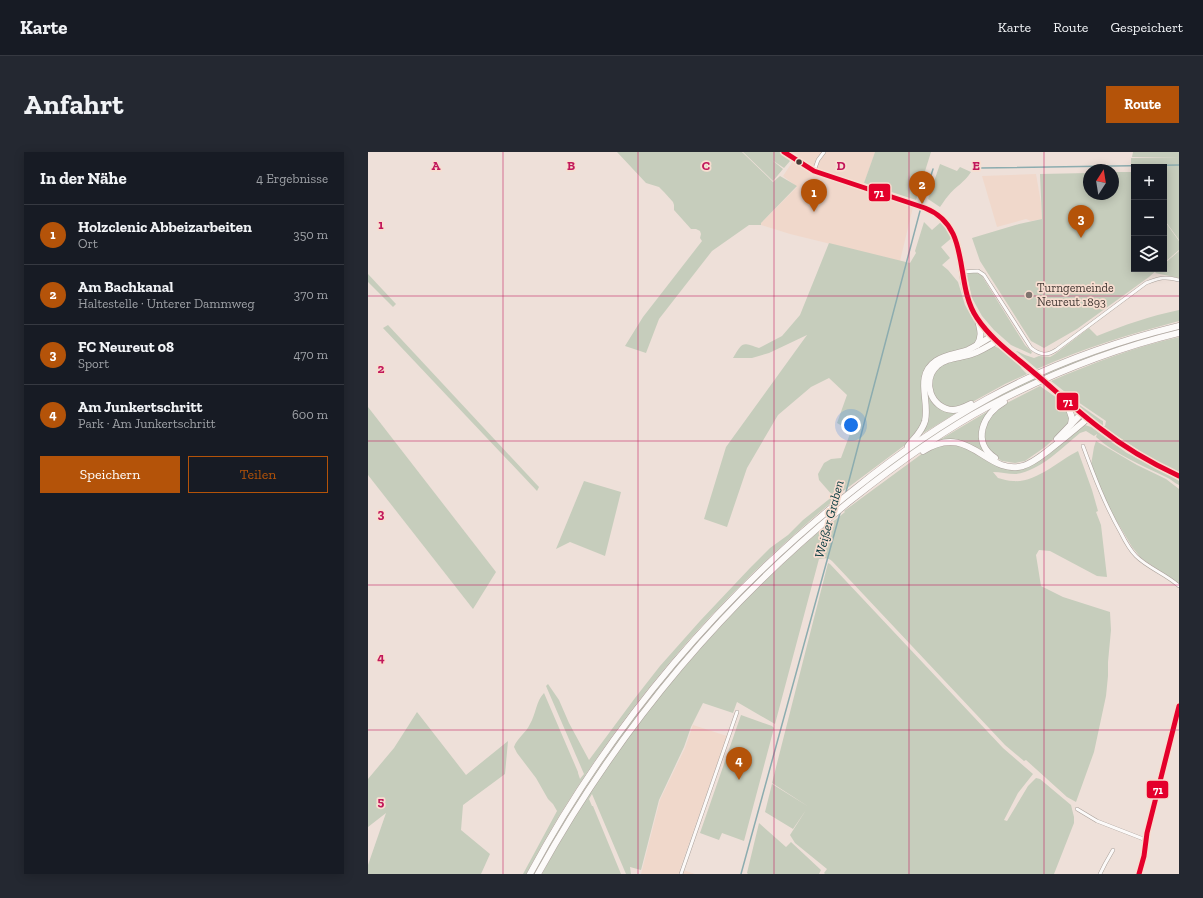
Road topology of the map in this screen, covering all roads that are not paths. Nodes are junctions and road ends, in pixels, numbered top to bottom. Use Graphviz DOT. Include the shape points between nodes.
graph roads {
  1 [pos="784,152"];
  2 [pos="824,152"];
  3 [pos="814,171"];
  4 [pos="919,206"];
  5 [pos="924,208"];
  6 [pos="961,272"];
  7 [pos="1179,280"];
  8 [pos="978,320"];
  9 [pos="1179,326"];
  10 [pos="1179,333"];
  11 [pos="994,338"];
  12 [pos="978,345"];
  13 [pos="1026,387"];
  14 [pos="987,399"];
  15 [pos="1067,403"];
  16 [pos="1081,414"];
  17 [pos="1087,419"];
  18 [pos="1071,424"];
  19 [pos="1083,446"];
  20 [pos="903,452"];
  21 [pos="900,463"];
  22 [pos="1179,476"];
  23 [pos="1179,586"];
  24 [pos="1179,706"];
  25 [pos="737,712"];
  26 [pos="1077,808"];
  27 [pos="1146,840"];
  28 [pos="1113,850"];
  29 [pos="530,874"];
  30 [pos="538,874"];
  31 [pos="681,874"];
  32 [pos="1100,874"];
  33 [pos="1139,874"];
  1 -- 3 [label="street"];
  2 -- 3 [label="street"];
  3 -- 4 [label="street"];
  4 -- 5 [label="main road"];
  5 -- 6 [label="street" via="938,215 952,231 956,238"];
  6 -- 7 [label="street" via="978,272 984,275 1031,348 1046,355 1146,283 1162,277"];
  6 -- 8 [label="street" via="966,295"];
  8 -- 11 [label="street"];
  8 -- 12 [label="highway" via="981,334"];
  9 -- 14 [label="highway" via="1132,338 1091,353"];
  10 -- 13 [label="highway" via="1105,355"];
  11 -- 12 [label="highway"];
  11 -- 14 [label="highway" via="976,353 943,362 929,379 933,399 946,408 961,409 978,400"];
  11 -- 15 [label="main road, bridge"];
  12 -- 20 [label="highway" via="942,357 930,367 924,384 924,425"];
  13 -- 18 [label="highway" via="999,405 986,419 982,440 992,456 1010,464 1025,462 1056,440"];
  13 -- 21 [label="highway" via="958,424"];
  14 -- 20 [label="highway"];
  15 -- 16 [label="main road"];
  15 -- 18 [label="highway" via="1072,418"];
  16 -- 17 [label="main road"];
  16 -- 18 [label="highway"];
  17 -- 21 [label="highway" via="1024,466 1001,465 971,447 950,442 934,446"];
  17 -- 22 [label="main road" via="1128,450"];
  19 -- 23 [label="street" via="1107,508 1130,549 1143,562"];
  20 -- 29 [label="highway" via="793,540 702,631 626,723 586,781"];
  21 -- 30 [label="highway" via="793,549 719,623 667,682 598,775"];
  24 -- 27 [label="street"];
  25 -- 31 [label="street"];
  26 -- 27 [label="street" via="1097,821"];
  27 -- 33 [label="street"];
  28 -- 32 [label="street"];
}
